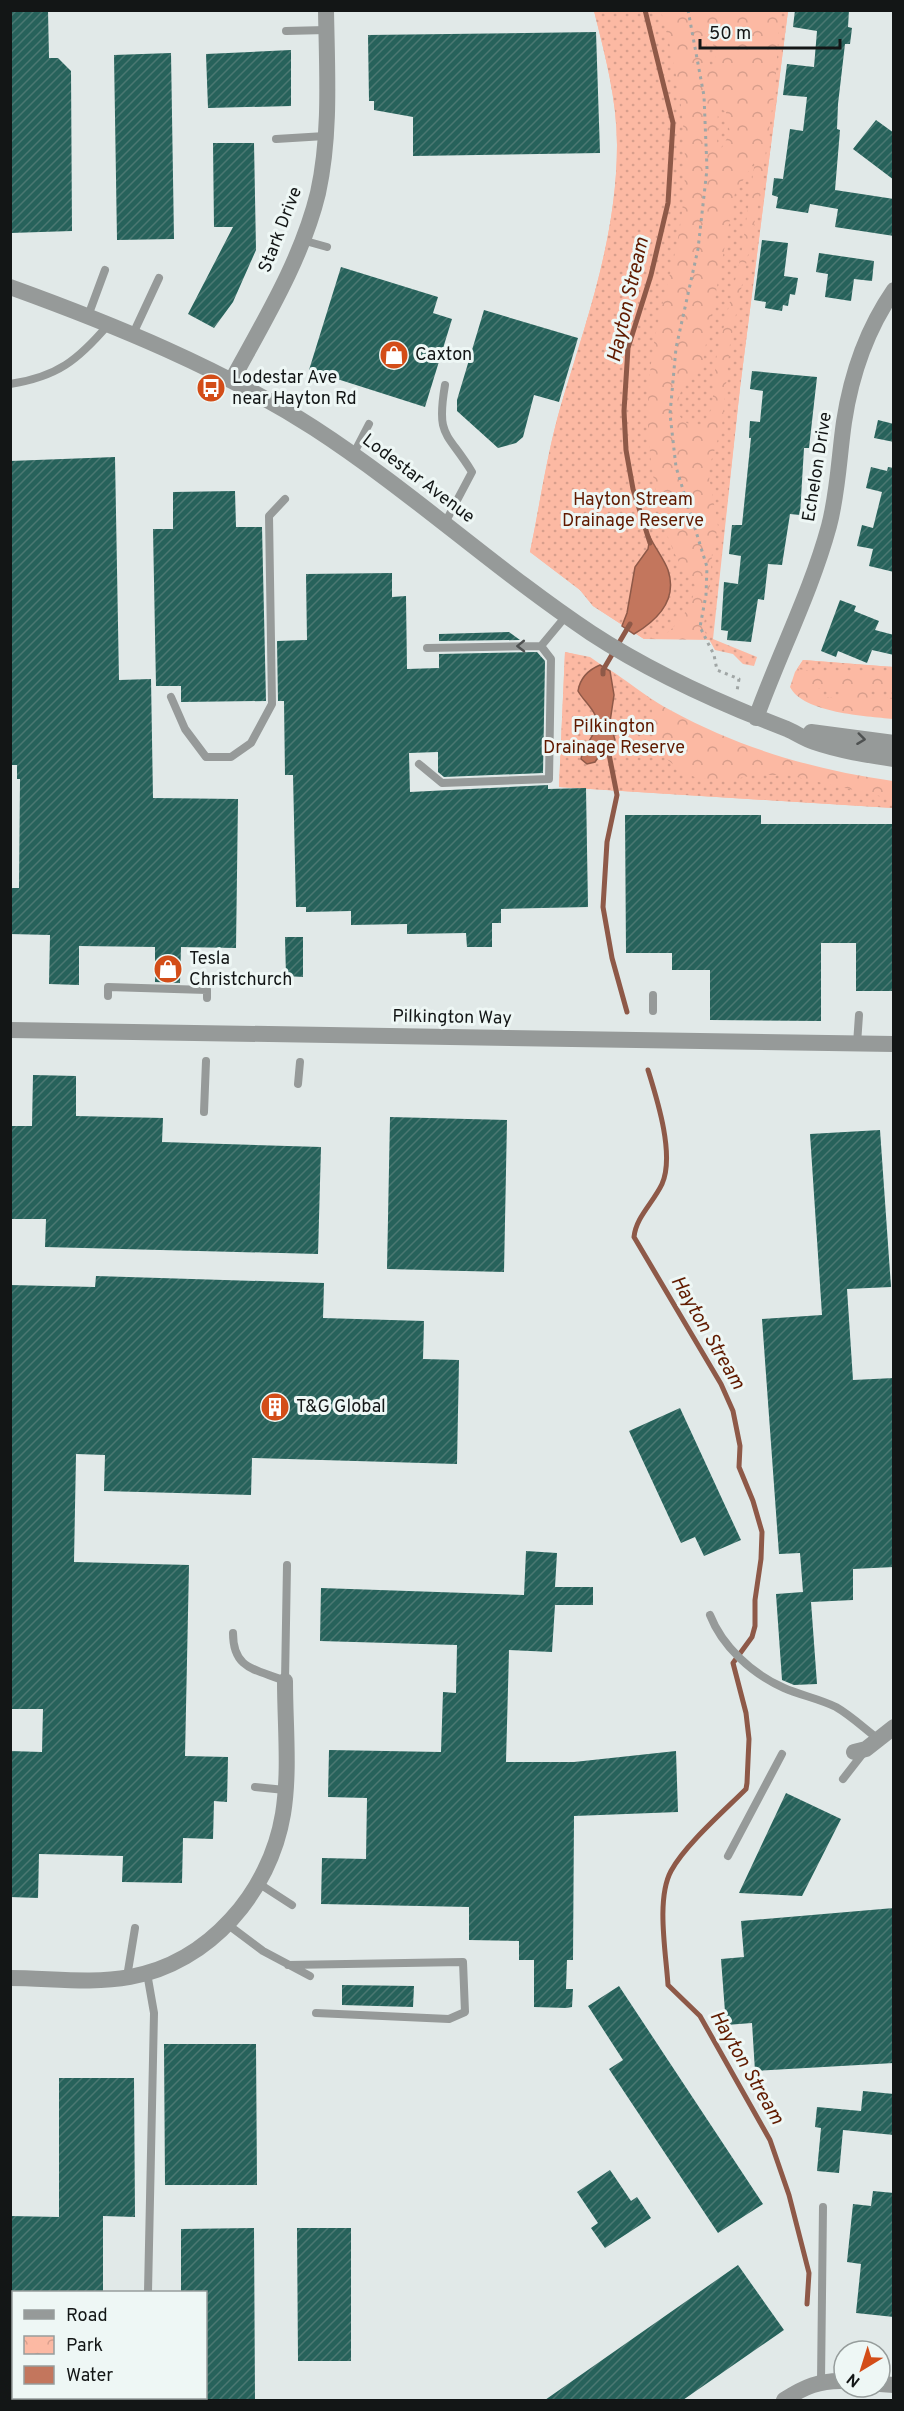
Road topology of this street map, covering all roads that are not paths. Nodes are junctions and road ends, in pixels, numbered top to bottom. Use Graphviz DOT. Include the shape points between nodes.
graph roads {
  1 [pos="326,10"];
  2 [pos="326,30"];
  3 [pos="286,31"];
  4 [pos="325,136"];
  5 [pos="276,139"];
  6 [pos="302,240"];
  7 [pos="327,247"];
  8 [pos="105,270"];
  9 [pos="159,278"];
  10 [pos="10,287"];
  11 [pos="894,290"];
  12 [pos="88,316"];
  13 [pos="108,325"];
  14 [pos="132,336"];
  15 [pos="232,380"];
  16 [pos="10,384"];
  17 [pos="445,385"];
  18 [pos="369,424"];
  19 [pos="353,455"];
  20 [pos="285,499"];
  21 [pos="445,523"];
  22 [pos="566,616"];
  23 [pos="541,646"];
  24 [pos="427,648"];
  25 [pos="171,697"];
  26 [pos="756,718"];
  27 [pos="786,729"];
  28 [pos="894,743"];
  29 [pos="894,759"];
  30 [pos="419,764"];
  31 [pos="653,995"];
  32 [pos="108,996"];
  33 [pos="207,998"];
  34 [pos="653,1011"];
  35 [pos="859,1015"];
  36 [pos="10,1030"];
  37 [pos="857,1044"];
  38 [pos="894,1044"];
  39 [pos="206,1061"];
  40 [pos="300,1062"];
  41 [pos="298,1084"];
  42 [pos="204,1112"];
  43 [pos="287,1565"];
  44 [pos="710,1615"];
  45 [pos="233,1633"];
  46 [pos="285,1681"];
  47 [pos="894,1727"];
  48 [pos="866,1746"];
  49 [pos="782,1754"];
  50 [pos="843,1779"];
  51 [pos="255,1787"];
  52 [pos="285,1790"];
  53 [pos="728,1856"];
  54 [pos="258,1883"];
  55 [pos="292,1905"];
  56 [pos="227,1924"];
  57 [pos="135,1928"];
  58 [pos="288,1965"];
  59 [pos="147,1973"];
  60 [pos="310,1976"];
  61 [pos="128,1977"];
  62 [pos="10,1978"];
  63 [pos="316,2013"];
  64 [pos="823,2207"];
  65 [pos="148,2291"];
  66 [pos="821,2382"];
  67 [pos="832,2382"];
  68 [pos="784,2400"];
  1 -- 2 [label="street, Stark Drive"];
  2 -- 3 [label="lane"];
  2 -- 4 [label="street, Stark Drive"];
  4 -- 5 [label="lane"];
  4 -- 6 [label="street, Stark Drive" via="318,193"];
  6 -- 7 [label="lane"];
  6 -- 15 [label="street, Stark Drive"];
  8 -- 12 [label="lane"];
  9 -- 14 [label="lane"];
  10 -- 12 [label="street, Lodestar Avenue"];
  11 -- 26 [label="street, Echelon Drive" via="859,359 844,420 829,525"];
  12 -- 13 [label="street, Lodestar Avenue"];
  13 -- 14 [label="street, Lodestar Avenue"];
  13 -- 16 [label="lane" via="65,367"];
  14 -- 15 [label="street, Lodestar Avenue"];
  15 -- 19 [label="street, Lodestar Avenue"];
  17 -- 21 [label="lane" via="439,417 449,443 472,472"];
  18 -- 19 [label="lane"];
  19 -- 21 [label="street, Lodestar Avenue"];
  20 -- 25 [label="lane" via="269,516 272,704 251,743 231,757 206,757 185,729"];
  21 -- 22 [label="street, Lodestar Avenue"];
  22 -- 23 [label="lane"];
  22 -- 26 [label="street, Lodestar Avenue" via="633,658 712,700"];
  23 -- 24 [label="lane, one-way"];
  23 -- 30 [label="lane" via="551,659 549,779 442,783"];
  26 -- 27 [label="street, Lodestar Avenue"];
  27 -- 28 [label="street, Lodestar Avenue, one-way"];
  27 -- 29 [label="street, Lodestar Avenue" via="842,750"];
  31 -- 34 [label="lane"];
  32 -- 33 [label="lane" via="108,987 207,990"];
  35 -- 37 [label="lane"];
  36 -- 37 [label="street, Pilkington Way"];
  37 -- 38 [label="street, Pilkington Way"];
  39 -- 42 [label="lane"];
  40 -- 41 [label="lane"];
  43 -- 46 [label="lane"];
  44 -- 48 [label="lane" via="717,1633 732,1651 781,1686 836,1707"];
  45 -- 46 [label="lane" via="233,1650 242,1664"];
  46 -- 52 [label="street"];
  47 -- 48 [label="street"];
  48 -- 50 [label="lane"];
  49 -- 53 [label="lane"];
  51 -- 52 [label="lane"];
  52 -- 54 [label="street" via="275,1847"];
  54 -- 55 [label="lane"];
  54 -- 56 [label="street"];
  56 -- 58 [label="lane"];
  56 -- 59 [label="street" via="181,1960"];
  57 -- 61 [label="lane"];
  58 -- 60 [label="lane"];
  58 -- 63 [label="lane" via="463,1962 465,2012 449,2019"];
  59 -- 61 [label="street"];
  59 -- 65 [label="lane" via="154,2013"];
  61 -- 62 [label="street"];
  64 -- 66 [label="lane"];
  66 -- 67 [label="street"];
  66 -- 68 [label="street"];
}
